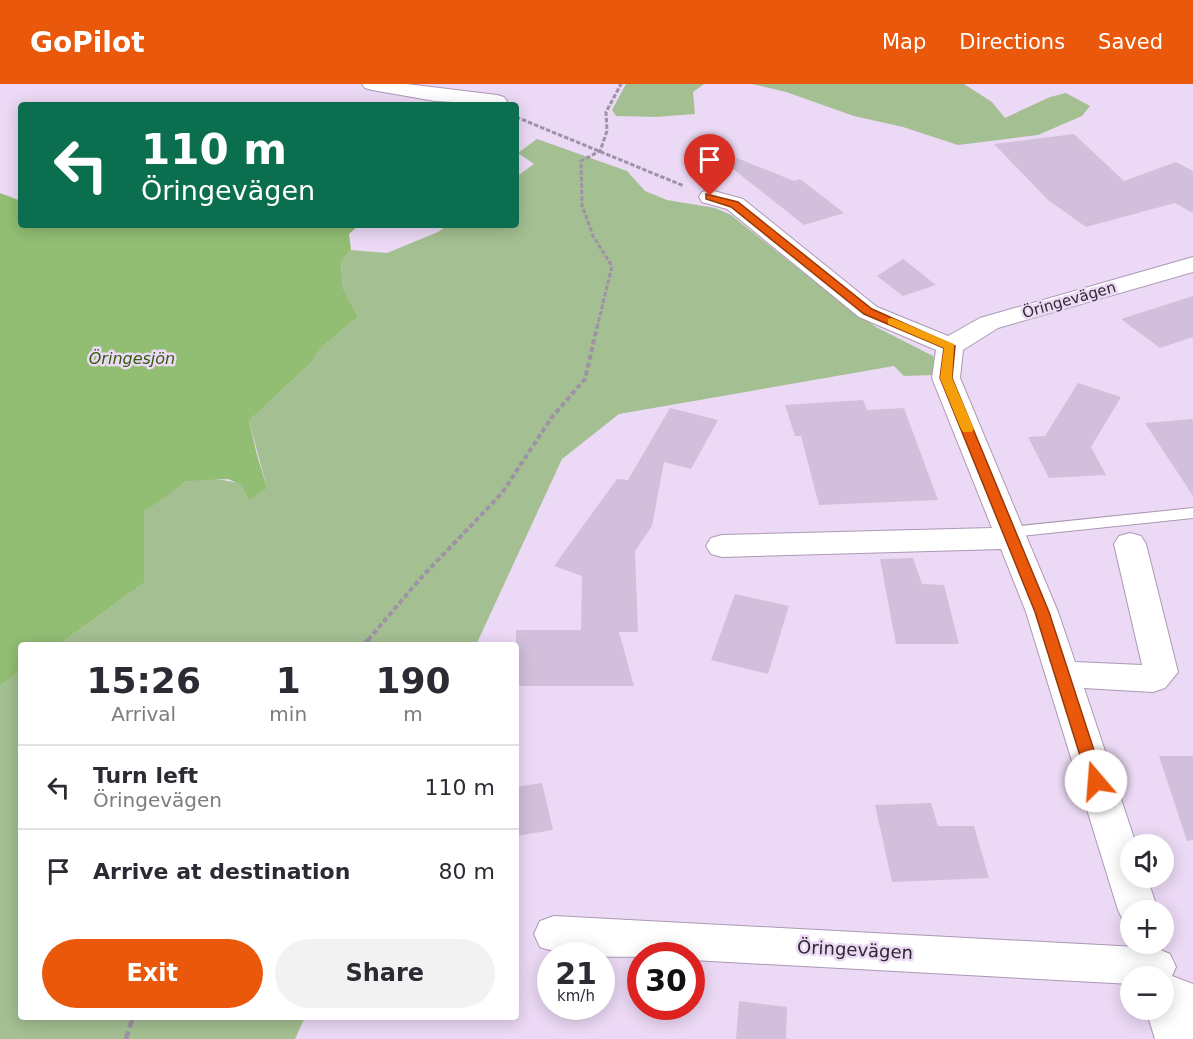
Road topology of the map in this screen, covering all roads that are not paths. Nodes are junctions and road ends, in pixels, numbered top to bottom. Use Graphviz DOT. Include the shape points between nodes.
graph roads {
  1 [pos="376,84"];
  2 [pos="497,101"];
  3 [pos="710,196"];
  4 [pos="1193,264"];
  5 [pos="950,346"];
  6 [pos="1193,513"];
  7 [pos="1011,535"];
  8 [pos="1130,544"];
  9 [pos="722,546"];
  10 [pos="1062,674"];
  11 [pos="1135,900"];
  12 [pos="554,934"];
  13 [pos="1120,972"];
  14 [pos="1174,988"];
  15 [pos="1193,1004"];
  16 [pos="1171,1020"];
  17 [pos="1176,1039"];
  1 -- 2 [label="street"];
  3 -- 5 [label="street" via="735,204 868,312"];
  4 -- 5 [label="street, Öringevägen" via="989,323"];
  5 -- 7 [label="street" via="946,378"];
  6 -- 7 [label="lane"];
  7 -- 9 [label="street"];
  7 -- 10 [label="street"];
  8 -- 10 [label="street" via="1161,672 1152,678"];
  10 -- 11 [label="street"];
  12 -- 13 [label="street, Öringevägen"];
  14 -- 15 [label="street, Öringevägen"];
  16 -- 17 [label="street"];
}
